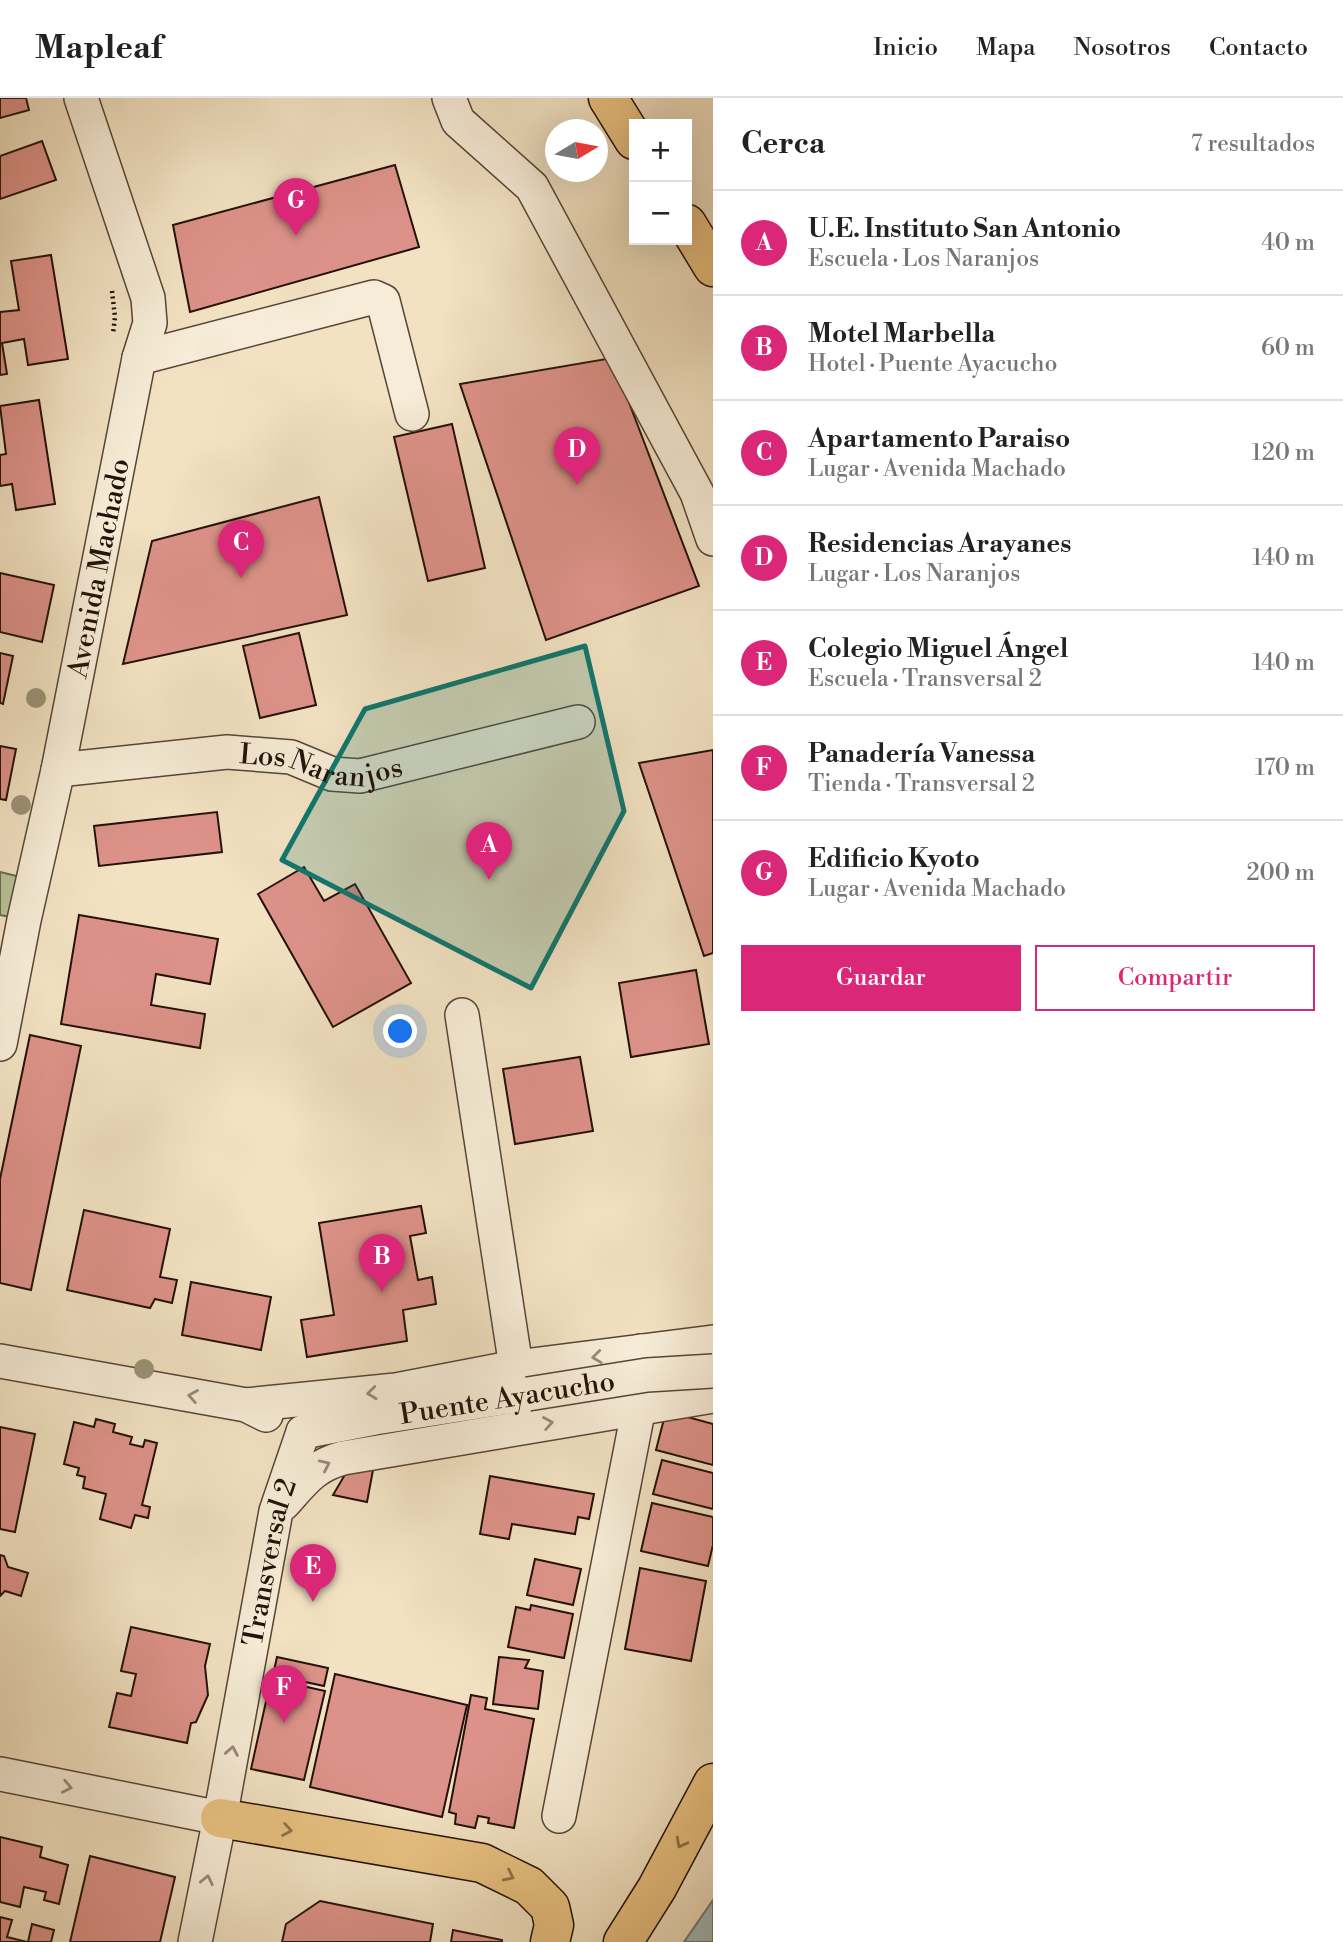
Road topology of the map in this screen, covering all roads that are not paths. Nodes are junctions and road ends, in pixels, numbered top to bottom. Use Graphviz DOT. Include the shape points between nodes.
graph roads {
  1 [pos="80,98"];
  2 [pos="449,98"];
  3 [pos="608,98"];
  4 [pos="629,132"];
  5 [pos="692,232"];
  6 [pos="713,267"];
  7 [pos="126,350"];
  8 [pos="412,414"];
  9 [pos="713,539"];
  10 [pos="578,722"];
  11 [pos="58,770"];
  12 [pos="462,1015"];
  13 [pos="0,1044"];
  14 [pos="713,1342"];
  15 [pos="641,1351"];
  16 [pos="0,1361"];
  17 [pos="713,1371"];
  18 [pos="522,1381"];
  19 [pos="713,1396"];
  20 [pos="246,1405"];
  21 [pos="639,1407"];
  22 [pos="303,1432"];
  23 [pos="276,1511"];
  24 [pos="0,1774"];
  25 [pos="713,1783"];
  26 [pos="559,1816"];
  27 [pos="220,1818"];
  28 [pos="195,1942"];
  29 [pos="550,1942"];
  30 [pos="623,1942"];
  1 -- 7 [label="street, Avenida Machado" via="148,298 150,323"];
  2 -- 9 [label="street" via="458,121 532,187 697,493"];
  3 -- 4 [label="highway"];
  5 -- 6 [label="highway"];
  7 -- 8 [label="street" via="374,296 383,301"];
  7 -- 11 [label="street, Avenida Machado"];
  10 -- 11 [label="street, Los Naranjos" via="360,776 332,774 290,757 228,752"];
  11 -- 13 [label="street, Avenida Machado"];
  12 -- 18 [label="street"];
  14 -- 15 [label="street"];
  15 -- 18 [label="street, one-way"];
  15 -- 21 [label="street"];
  20 -- 16 [label="street, one-way"];
  17 -- 18 [label="street, Puente Ayacucho, bridge"];
  18 -- 20 [label="street, one-way"];
  18 -- 22 [label="street, Puente Ayacucho"];
  19 -- 21 [label="street"];
  20 -- 22 [label="street"];
  23 -- 21 [label="street, one-way" via="311,1473 343,1458"];
  21 -- 26 [label="street"];
  22 -- 23 [label="street, Transversal 2"];
  27 -- 23 [label="street, Transversal 2, one-way"];
  24 -- 27 [label="street, one-way"];
  25 -- 30 [label="highway, one-way"];
  28 -- 27 [label="street, Transversal 2, one-way"];
  27 -- 29 [label="highway, one-way" via="482,1863 529,1886 550,1907 554,1925"];
}
